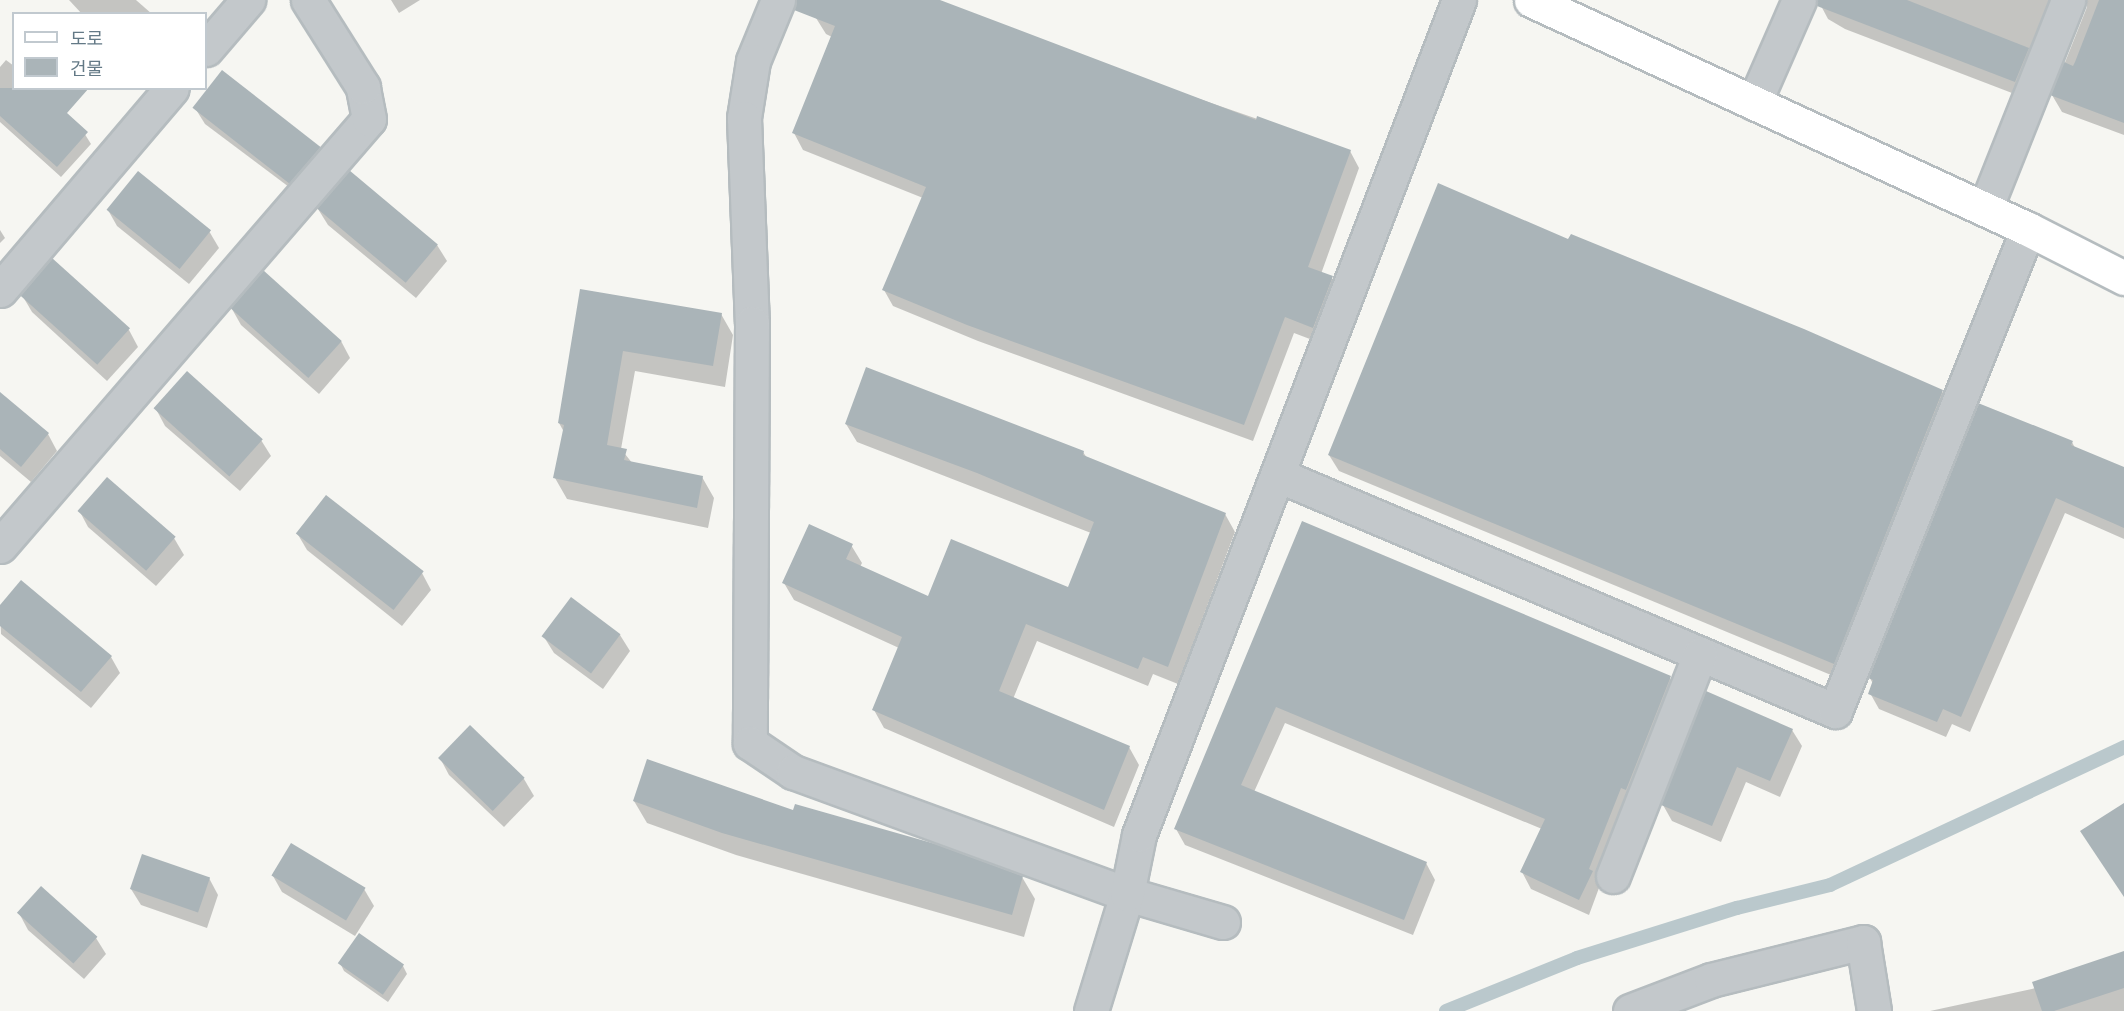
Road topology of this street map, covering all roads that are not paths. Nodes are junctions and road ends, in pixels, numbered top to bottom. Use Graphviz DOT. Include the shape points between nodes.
graph roads {
  1 [pos="248,0"];
  2 [pos="308,0"];
  3 [pos="778,0"];
  4 [pos="1459,0"];
  5 [pos="1531,0"];
  6 [pos="1799,0"];
  7 [pos="2068,0"];
  8 [pos="207,48"];
  9 [pos="170,90"];
  10 [pos="1754,103"];
  11 [pos="1985,209"];
  12 [pos="2028,229"];
  13 [pos="2124,278"];
  14 [pos="0,290"];
  15 [pos="1278,474"];
  16 [pos="0,546"];
  17 [pos="1700,654"];
  18 [pos="1613,876"];
  19 [pos="1127,894"];
  20 [pos="1223,922"];
  21 [pos="1091,1011"];
  22 [pos="1630,1011"];
  23 [pos="1874,1011"];
  1 -- 8 [label="street"];
  2 -- 16 [label="street" via="363,87 369,119"];
  3 -- 19 [label="street" via="753,61 744,118 752,323 750,743 793,772"];
  4 -- 15 [label="street"];
  5 -- 10 [label="street"];
  6 -- 10 [label="street"];
  7 -- 11 [label="street"];
  9 -- 14 [label="street"];
  10 -- 11 [label="street"];
  11 -- 12 [label="street"];
  12 -- 13 [label="street"];
  12 -- 17 [label="street" via="1835,711"];
  15 -- 17 [label="street"];
  15 -- 19 [label="street" via="1139,835"];
  17 -- 18 [label="street"];
  19 -- 20 [label="street"];
  19 -- 21 [label="street"];
  22 -- 23 [label="street" via="1711,980 1863,942"];
}
